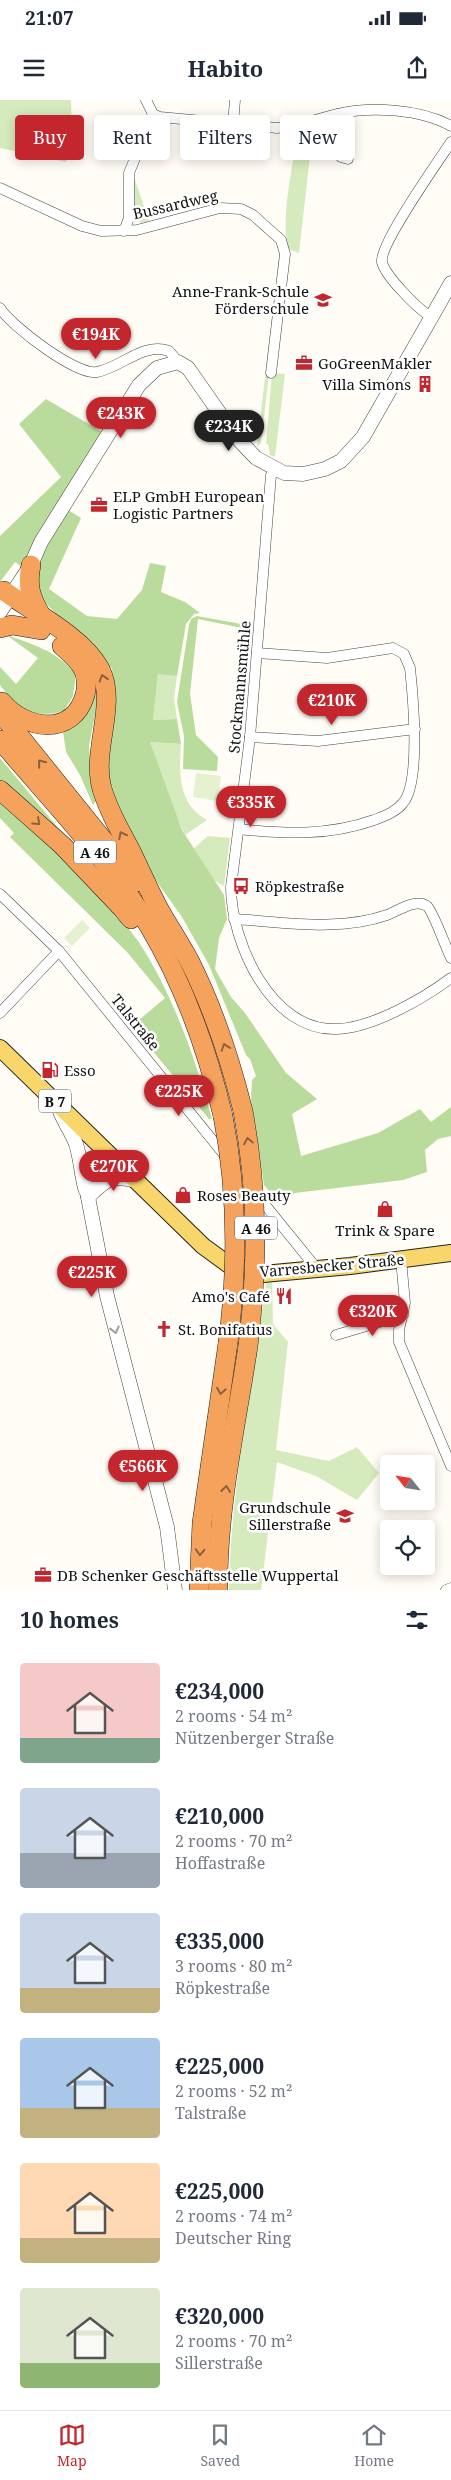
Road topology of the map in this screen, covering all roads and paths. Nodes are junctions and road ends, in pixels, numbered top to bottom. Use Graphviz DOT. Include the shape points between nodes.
graph roads {
  1 [pos="146,100"];
  2 [pos="235,100"];
  3 [pos="153,114"];
  4 [pos="338,114"];
  5 [pos="234,115"];
  6 [pos="180,119"];
  7 [pos="451,126"];
  8 [pos="270,127"];
  9 [pos="451,142"];
  10 [pos="0,188"];
  11 [pos="124,231"];
  12 [pos="451,283"];
  13 [pos="0,308"];
  14 [pos="430,316"];
  15 [pos="178,362"];
  16 [pos="271,373"];
  17 [pos="275,470"];
  18 [pos="41,542"];
  19 [pos="31,565"];
  20 [pos="3,600"];
  21 [pos="42,624"];
  22 [pos="0,628"];
  23 [pos="257,653"];
  24 [pos="0,699"];
  25 [pos="0,712"];
  26 [pos="415,729"];
  27 [pos="250,737"];
  28 [pos="0,740"];
  29 [pos="0,790"];
  30 [pos="239,829"];
  31 [pos="0,894"];
  32 [pos="160,910"];
  33 [pos="234,919"];
  34 [pos="59,951"];
  35 [pos="451,958"];
  36 [pos="451,978"];
  37 [pos="0,1013"];
  38 [pos="0,1048"];
  39 [pos="205,1049"];
  40 [pos="57,1103"];
  41 [pos="106,1150"];
  42 [pos="138,1181"];
  43 [pos="88,1197"];
  44 [pos="451,1253"];
  45 [pos="401,1259"];
  46 [pos="317,1269"];
  47 [pos="403,1315"];
  48 [pos="336,1335"];
  49 [pos="451,1466"];
  50 [pos="451,1588"];
  51 [pos="175,1590"];
  52 [pos="199,1590"];
  53 [pos="218,1590"];
  54 [pos="446,1590"];
  1 -- 3 [label="street"];
  2 -- 5 [label="street"];
  3 -- 6 [label="street"];
  3 -- 11 [label="street" via="129,174 129,218"];
  4 -- 7 [label="street" via="372,111 418,113"];
  4 -- 8 [label="street" via="296,127"];
  9 -- 14 [label="street" via="382,256 384,268 413,303"];
  10 -- 11 [label="street, Bussardweg" via="82,226 101,231"];
  11 -- 16 [label="street, Bussardweg" via="230,207 253,215 281,240 285,254"];
  12 -- 14 [label="street"];
  13 -- 15 [label="street" via="28,338 86,372 100,372 155,348 169,351"];
  14 -- 17 [label="street" via="354,449 341,460 315,472 295,474"];
  15 -- 17 [label="street" via="188,368 246,449"];
  15 -- 18 [label="street" via="157,368 139,386"];
  17 -- 23 [label="street, Stockmannsmühle" via="271,475"];
  18 -- 19 [label="street"];
  18 -- 20 [label="street" via="30,551"];
  19 -- 20 [label="street"];
  19 -- 21 [label="highway" via="29,590"];
  20 -- 21 [label="highway"];
  21 -- 22 [label="highway"];
  21 -- 24 [label="highway" via="84,670 86,690 78,709 65,722 37,725 14,714"];
  32 -- 21 [label="highway, one-way" via="102,788 99,755 106,700 100,668 80,645"];
  23 -- 26 [label="street" via="327,658 386,648 399,650 410,668"];
  23 -- 27 [label="street, Stockmannsmühle"];
  32 -- 25 [label="highway, A 46, one-way"];
  26 -- 27 [label="street" via="318,741"];
  26 -- 30 [label="street" via="411,779 404,803 386,815 340,829 294,833"];
  27 -- 30 [label="street, Stockmannsmühle"];
  28 -- 39 [label="highway, A 46" via="95,852 137,908 182,989"];
  29 -- 39 [label="highway, one-way" via="62,845 122,908 158,957"];
  30 -- 33 [label="street, Stockmannsmühle" via="231,887"];
  31 -- 34 [label="street, Talstraße"];
  53 -- 32 [label="highway, A 46, one-way, bridge" via="229,1462 248,1346 255,1278 256,1220 251,1152 233,1069 214,1013"];
  33 -- 35 [label="street" via="298,924 352,923 373,920 420,904 433,913 441,940"];
  33 -- 36 [label="street, Stockmannsmühle" via="249,961 270,994 292,1016 319,1028 339,1029 388,1014"];
  34 -- 37 [label="street"];
  34 -- 46 [label="street, Talstraße"];
  38 -- 40 [label="main road, Varresbecker Straße / B 7"];
  39 -- 52 [label="highway, A 46, one-way, bridge" via="224,1116 230,1151 236,1219 236,1276 202,1523"];
  40 -- 41 [label="main road, Varresbecker Straße / B 7"];
  40 -- 43 [label="street" via="61,1119 76,1144"];
  41 -- 42 [label="main road, Varresbecker Straße / B 7"];
  41 -- 43 [label="street" via="89,1180"];
  42 -- 43 [label="street" via="112,1177"];
  42 -- 46 [label="main road, Varresbecker Straße / B 7" via="203,1246 230,1265 263,1274"];
  43 -- 51 [label="street, one-way" via="107,1296 167,1527"];
  44 -- 45 [label="main road, Varresbecker Straße / B 7"];
  45 -- 46 [label="main road, Varresbecker Straße / B 7"];
  45 -- 47 [label="street"];
  47 -- 48 [label="street"];
  47 -- 49 [label="street" via="399,1342"];
  50 -- 54 [label="street"];
}
